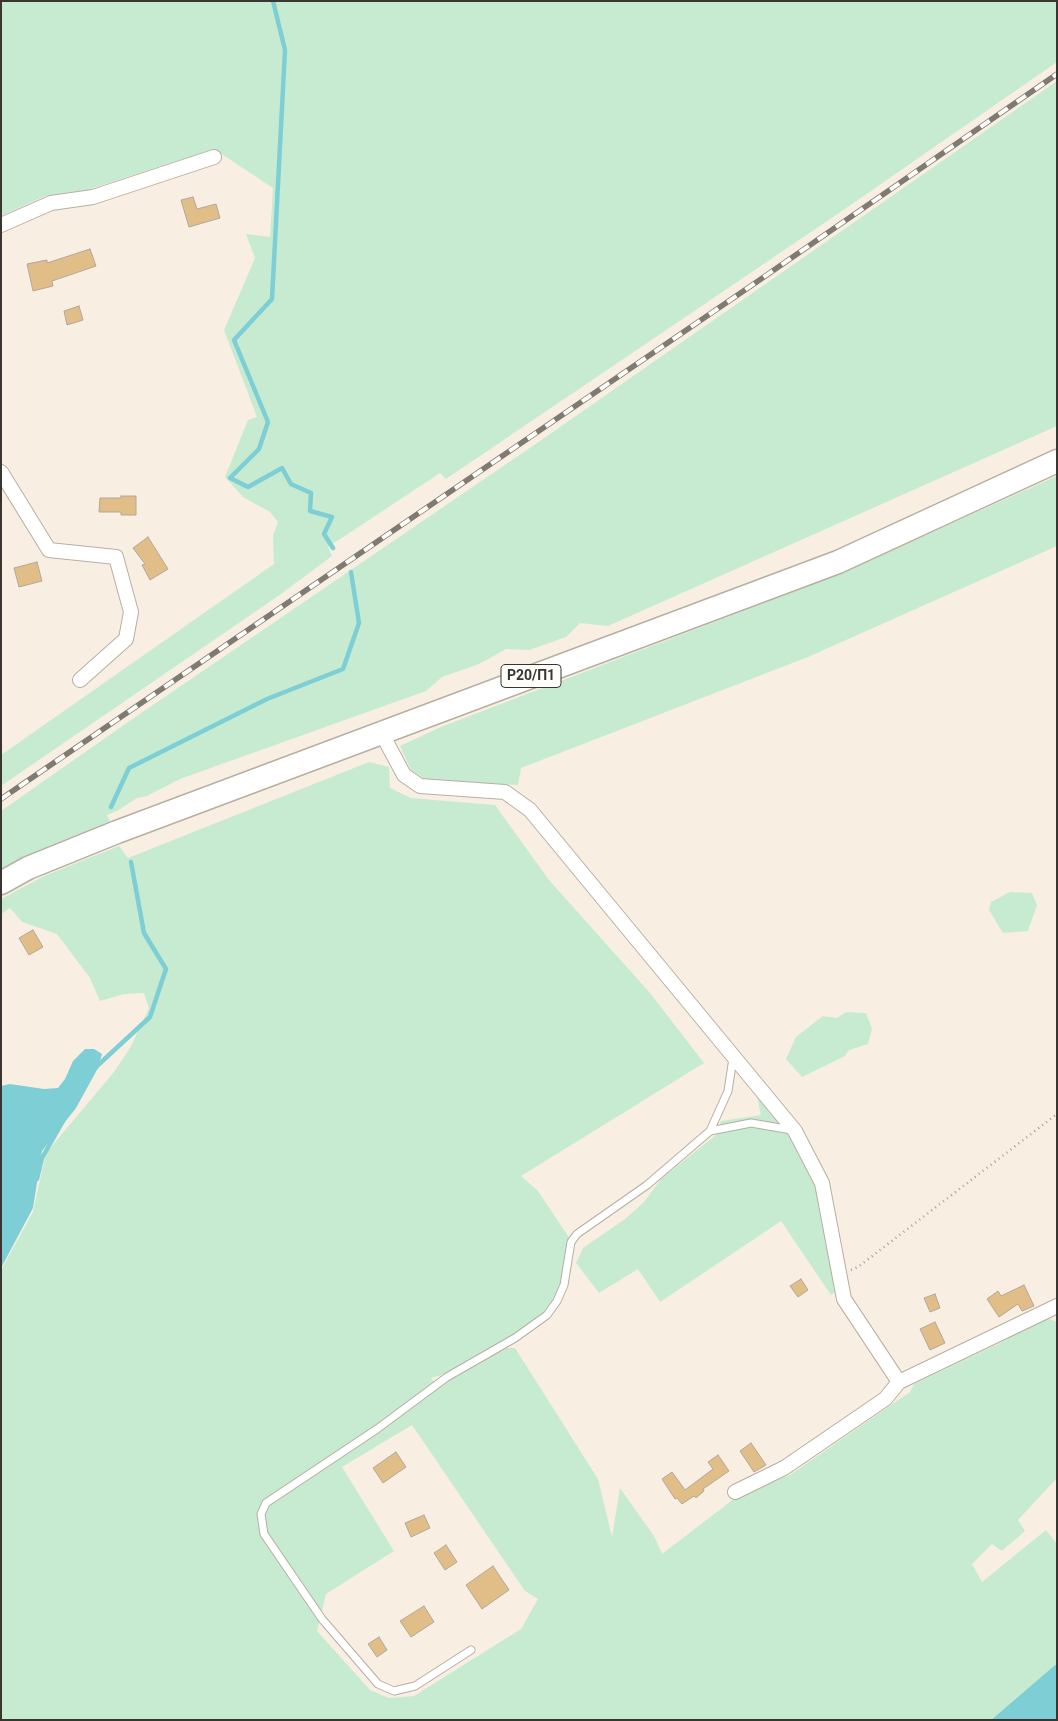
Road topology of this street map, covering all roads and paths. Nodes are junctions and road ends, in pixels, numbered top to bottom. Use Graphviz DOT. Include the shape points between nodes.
graph roads {
  1 [pos="214,157"];
  2 [pos="1,225"];
  3 [pos="1057,461"];
  4 [pos="1,472"];
  5 [pos="80,680"];
  6 [pos="381,732"];
  7 [pos="1,883"];
  8 [pos="733,1055"];
  9 [pos="1057,1114"];
  10 [pos="710,1131"];
  11 [pos="795,1131"];
  12 [pos="839,1274"];
  13 [pos="1057,1306"];
  14 [pos="899,1382"];
  15 [pos="735,1492"];
  16 [pos="471,1650"];
  1 -- 2 [label="street" via="93,197 51,203"];
  3 -- 6 [label="main road, Р20/П1" via="838,562"];
  4 -- 5 [label="street" via="49,550 116,557 131,612 126,639"];
  6 -- 7 [label="main road, Р20/П1" via="117,832 28,868"];
  6 -- 8 [label="street" via="404,775 420,786 505,792 530,810"];
  8 -- 10 [label="lane" via="728,1091"];
  8 -- 11 [label="street"];
  9 -- 12 [label="path" via="858,1267"];
  10 -- 11 [label="lane" via="751,1123"];
  10 -- 16 [label="lane" via="647,1185 577,1234 571,1242 564,1285 548,1315 447,1377 266,1504 261,1514 264,1534 322,1619 378,1684 394,1691 415,1686"];
  11 -- 12 [label="street" via="822,1183"];
  12 -- 14 [label="street" via="844,1299"];
  13 -- 14 [label="street"];
  14 -- 15 [label="street" via="885,1400 784,1468"];
}
